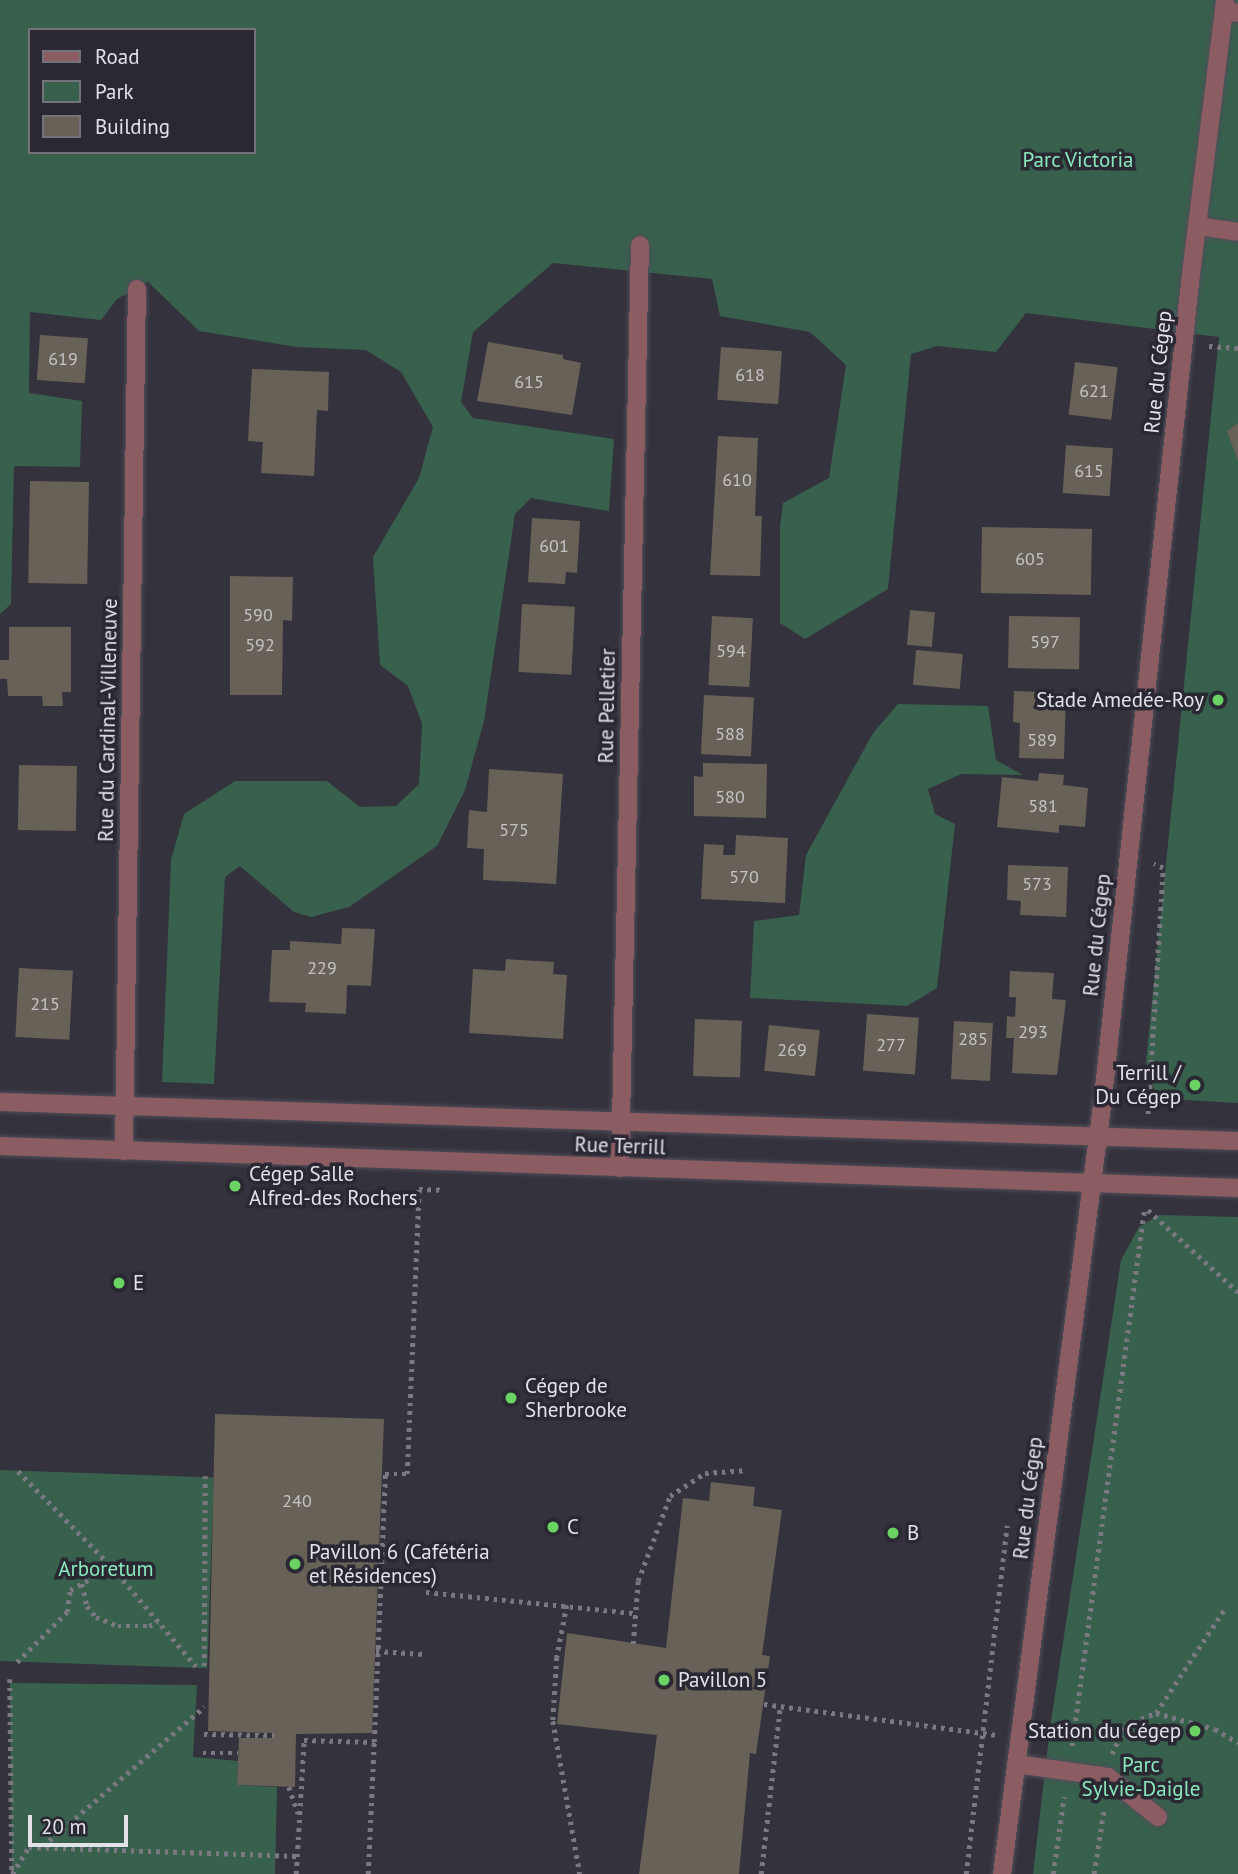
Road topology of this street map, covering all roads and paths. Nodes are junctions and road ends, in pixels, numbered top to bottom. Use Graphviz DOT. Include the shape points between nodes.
graph roads {
  1 [pos="1229,8"];
  2 [pos="1197,226"];
  3 [pos="1238,232"];
  4 [pos="640,245"];
  5 [pos="136,289"];
  6 [pos="1128,852"];
  7 [pos="0,1102"];
  8 [pos="127,1106"];
  9 [pos="619,1122"];
  10 [pos="1098,1138"];
  11 [pos="1147,1139"];
  12 [pos="1238,1141"];
  13 [pos="0,1146"];
  14 [pos="124,1151"];
  15 [pos="620,1168"];
  16 [pos="1092,1186"];
  17 [pos="1238,1188"];
  18 [pos="442,1190"];
  19 [pos="1238,1292"];
  20 [pos="18,1471"];
  21 [pos="744,1471"];
  22 [pos="205,1476"];
  23 [pos="1007,1525"];
  24 [pos="112,1567"];
  25 [pos="81,1584"];
  26 [pos="426,1592"];
  27 [pos="567,1605"];
  28 [pos="1224,1610"];
  29 [pos="634,1613"];
  30 [pos="159,1622"];
  31 [pos="1089,1630"];
  32 [pos="634,1644"];
  33 [pos="376,1651"];
  34 [pos="424,1654"];
  35 [pos="17,1662"];
  36 [pos="204,1666"];
  37 [pos="196,1667"];
  38 [pos="10,1679"];
  39 [pos="764,1704"];
  40 [pos="204,1707"];
  41 [pos="779,1708"];
  42 [pos="1156,1713"];
  43 [pos="982,1733"];
  44 [pos="204,1734"];
  45 [pos="274,1735"];
  46 [pos="1020,1738"];
  47 [pos="374,1742"];
  48 [pos="1238,1743"];
  49 [pos="203,1753"];
  50 [pos="238,1753"];
  51 [pos="1016,1764"];
  52 [pos="1108,1777"];
  53 [pos="289,1787"];
  54 [pos="299,1815"];
  55 [pos="1158,1817"];
  56 [pos="42,1847"];
  57 [pos="296,1856"];
  58 [pos="12,1874"];
  59 [pos="296,1874"];
  60 [pos="368,1874"];
  61 [pos="580,1874"];
  62 [pos="761,1874"];
  63 [pos="966,1874"];
  64 [pos="1002,1874"];
  65 [pos="1094,1874"];
  1 -- 2 [label="street, Rue du Cégep"];
  2 -- 3 [label="street"];
  2 -- 6 [label="street, Rue du Cégep"];
  4 -- 9 [label="street, Rue Pelletier"];
  5 -- 8 [label="street, Rue du Cardinal-Villeneuve"];
  6 -- 10 [label="street, Rue du Cégep"];
  6 -- 11 [label="path" via="1163,868"];
  7 -- 8 [label="street, Rue Terrill"];
  8 -- 9 [label="street, Rue Terrill"];
  8 -- 14 [label="street, Rue du Cardinal-Villeneuve"];
  9 -- 10 [label="street, Rue Terrill"];
  9 -- 15 [label="street, Rue Pelletier"];
  10 -- 11 [label="street, Rue Terrill"];
  10 -- 16 [label="street, Rue du Cégep"];
  11 -- 12 [label="street, Rue Terrill"];
  13 -- 14 [label="street, Rue Terrill"];
  14 -- 15 [label="street, Rue Terrill"];
  15 -- 16 [label="street, Rue Terrill"];
  16 -- 17 [label="street, Rue Terrill"];
  16 -- 46 [label="street, Rue du Cégep"];
  18 -- 33 [label="path" via="419,1189 407,1474 385,1474"];
  19 -- 31 [label="path" via="1144,1207"];
  20 -- 24 [label="path"];
  21 -- 29 [label="path" via="705,1473 670,1496 649,1545"];
  22 -- 36 [label="path"];
  23 -- 43 [label="path"];
  24 -- 25 [label="path"];
  24 -- 30 [label="path"];
  25 -- 30 [label="path" via="87,1606 96,1617 118,1626"];
  25 -- 35 [label="path" via="70,1590 66,1612"];
  26 -- 27 [label="path"];
  27 -- 29 [label="path"];
  27 -- 61 [label="path" via="552,1721"];
  28 -- 42 [label="path"];
  29 -- 32 [label="path"];
  30 -- 37 [label="path"];
  33 -- 34 [label="path"];
  33 -- 47 [label="path"];
  38 -- 58 [label="path"];
  39 -- 41 [label="path"];
  40 -- 56 [label="path"];
  41 -- 43 [label="path"];
  41 -- 62 [label="path"];
  42 -- 48 [label="path" via="1215,1729"];
  42 -- 52 [label="path" via="1125,1725"];
  43 -- 46 [label="path"];
  43 -- 63 [label="path"];
  44 -- 45 [label="path"];
  46 -- 51 [label="street, Rue du Cégep"];
  47 -- 54 [label="path" via="304,1741"];
  47 -- 60 [label="path"];
  49 -- 50 [label="path"];
  51 -- 52 [label="street"];
  51 -- 64 [label="street, Rue du Cégep"];
  52 -- 55 [label="street"];
  52 -- 65 [label="path"];
  53 -- 54 [label="path"];
  54 -- 57 [label="path"];
  56 -- 57 [label="path"];
  56 -- 58 [label="path" via="29,1847"];
  57 -- 59 [label="path"];
}
